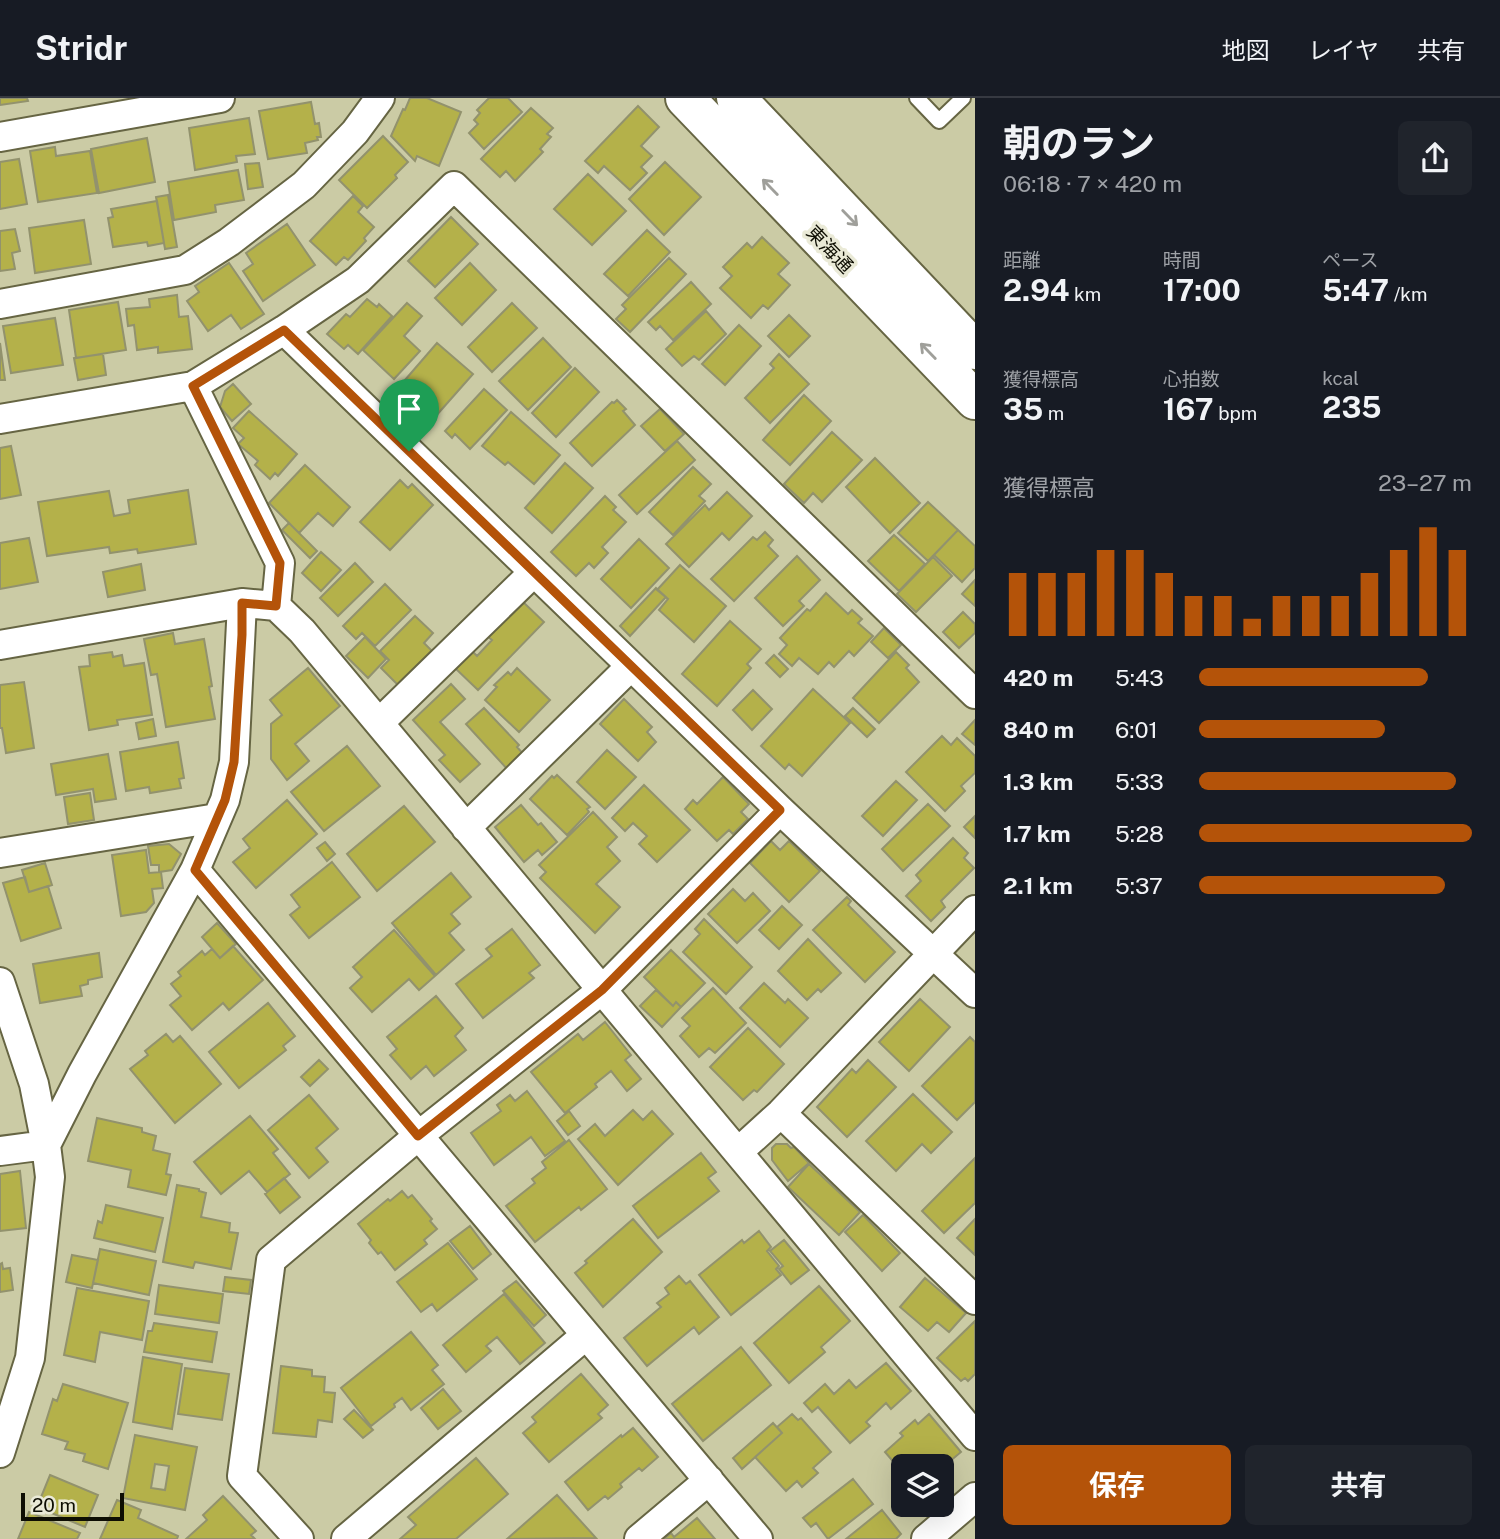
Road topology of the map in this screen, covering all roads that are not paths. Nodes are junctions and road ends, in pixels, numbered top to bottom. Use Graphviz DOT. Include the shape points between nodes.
graph roads {
  1 [pos="220,98"];
  2 [pos="380,98"];
  3 [pos="685,98"];
  4 [pos="736,98"];
  5 [pos="917,98"];
  6 [pos="963,98"];
  7 [pos="0,137"];
  8 [pos="0,304"];
  9 [pos="284,330"];
  10 [pos="975,349"];
  11 [pos="193,386"];
  12 [pos="975,400"];
  13 [pos="0,419"];
  14 [pos="534,572"];
  15 [pos="242,603"];
  16 [pos="276,606"];
  17 [pos="0,645"];
  18 [pos="631,666"];
  19 [pos="975,694"];
  20 [pos="379,723"];
  21 [pos="780,810"];
  22 [pos="217,818"];
  23 [pos="466,828"];
  24 [pos="0,853"];
  25 [pos="195,870"];
  26 [pos="975,910"];
  27 [pos="934,952"];
  28 [pos="0,982"];
  29 [pos="602,990"];
  30 [pos="975,993"];
  31 [pos="781,1113"];
  32 [pos="418,1136"];
  33 [pos="46,1145"];
  34 [pos="0,1150"];
  35 [pos="738,1152"];
  36 [pos="975,1300"];
  37 [pos="586,1335"];
  38 [pos="975,1436"];
  39 [pos="0,1453"];
  40 [pos="709,1480"];
  41 [pos="975,1497"];
  42 [pos="299,1539"];
  43 [pos="346,1539"];
  44 [pos="639,1539"];
  45 [pos="758,1539"];
  46 [pos="926,1539"];
  1 -- 7 [label="street"];
  2 -- 8 [label="street" via="355,132 304,185 185,270"];
  12 -- 3 [label="main road, 東海通, one-way"];
  4 -- 10 [label="main road, 東海通, one-way"];
  5 -- 6 [label="lane" via="939,121"];
  9 -- 11 [label="street"];
  9 -- 14 [label="street"];
  9 -- 19 [label="street" via="358,280 454,186"];
  11 -- 13 [label="street"];
  11 -- 16 [label="street" via="280,563"];
  14 -- 18 [label="street"];
  14 -- 20 [label="street"];
  15 -- 16 [label="street"];
  15 -- 17 [label="street"];
  15 -- 22 [label="street" via="234,762"];
  16 -- 20 [label="street"];
  18 -- 21 [label="street"];
  18 -- 23 [label="street"];
  20 -- 23 [label="street"];
  21 -- 27 [label="street"];
  21 -- 29 [label="street"];
  22 -- 24 [label="street"];
  22 -- 25 [label="street"];
  23 -- 29 [label="street"];
  25 -- 32 [label="street"];
  25 -- 33 [label="street"];
  26 -- 27 [label="street"];
  27 -- 30 [label="street"];
  27 -- 31 [label="street"];
  28 -- 33 [label="street" via="34,1084"];
  29 -- 32 [label="street"];
  29 -- 35 [label="street"];
  31 -- 35 [label="street"];
  31 -- 36 [label="street"];
  32 -- 37 [label="street"];
  32 -- 42 [label="street" via="271,1260 242,1476"];
  33 -- 34 [label="street"];
  33 -- 39 [label="street" via="50,1177 30,1358"];
  35 -- 38 [label="street"];
  37 -- 40 [label="street"];
  37 -- 43 [label="street"];
  40 -- 44 [label="street"];
  40 -- 45 [label="street"];
  41 -- 46 [label="street"];
}
